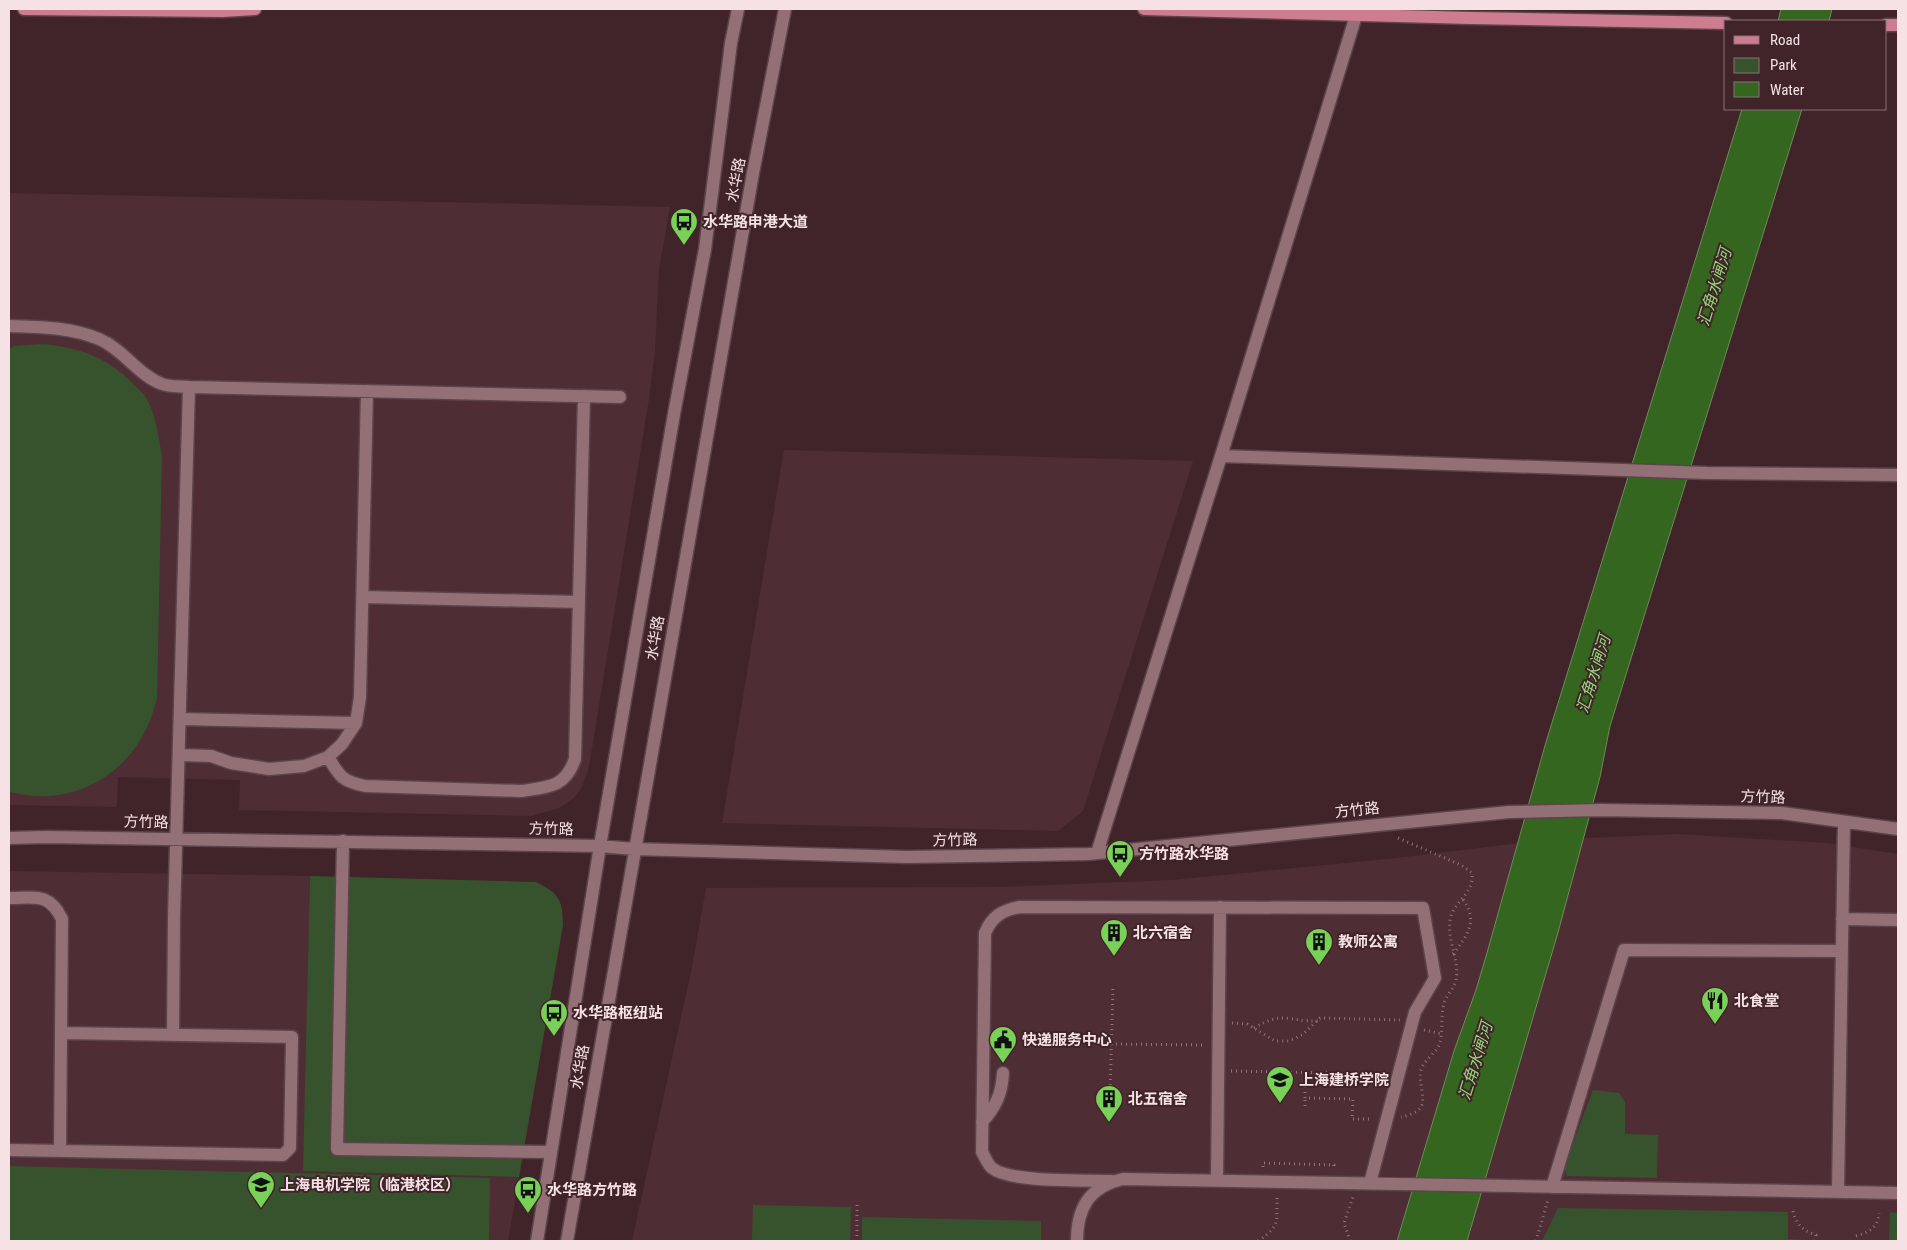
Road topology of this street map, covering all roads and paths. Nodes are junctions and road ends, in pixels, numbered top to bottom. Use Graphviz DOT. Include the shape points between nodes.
graph roads {
  1 [pos="24,9"];
  2 [pos="255,9"];
  3 [pos="738,9"];
  4 [pos="786,9"];
  5 [pos="1144,9"];
  6 [pos="1357,12"];
  7 [pos="1724,23"];
  8 [pos="9,326"];
  9 [pos="188,387"];
  10 [pos="367,391"];
  11 [pos="584,396"];
  12 [pos="620,397"];
  13 [pos="1221,456"];
  14 [pos="1898,475"];
  15 [pos="363,597"];
  16 [pos="579,602"];
  17 [pos="180,719"];
  18 [pos="356,723"];
  19 [pos="180,755"];
  20 [pos="328,757"];
  21 [pos="1844,822"];
  22 [pos="1898,829"];
  23 [pos="9,838"];
  24 [pos="178,839"];
  25 [pos="343,841"];
  26 [pos="600,846"];
  27 [pos="634,849"];
  28 [pos="1097,853"];
  29 [pos="9,898"];
  30 [pos="1462,898"];
  31 [pos="1220,907"];
  32 [pos="1842,919"];
  33 [pos="1898,920"];
  34 [pos="1842,951"];
  35 [pos="1453,954"];
  36 [pos="1112,985"];
  37 [pos="1318,1020"];
  38 [pos="1413,1020"];
  39 [pos="1219,1022"];
  40 [pos="1254,1028"];
  41 [pos="1425,1031"];
  42 [pos="62,1033"];
  43 [pos="1442,1034"];
  44 [pos="173,1035"];
  45 [pos="1111,1044"];
  46 [pos="1218,1046"];
  47 [pos="1218,1070"];
  48 [pos="1003,1072"];
  49 [pos="1306,1072"];
  50 [pos="1399,1074"];
  51 [pos="1110,1095"];
  52 [pos="1305,1098"];
  53 [pos="1305,1106"];
  54 [pos="1420,1108"];
  55 [pos="1414,1112"];
  56 [pos="1387,1120"];
  57 [pos="982,1122"];
  58 [pos="9,1150"];
  59 [pos="60,1151"];
  60 [pos="550,1152"];
  61 [pos="1263,1170"];
  62 [pos="1334,1172"];
  63 [pos="1217,1180"];
  64 [pos="1112,1181"];
  65 [pos="1277,1181"];
  66 [pos="1364,1183"];
  67 [pos="1552,1187"];
  68 [pos="1838,1192"];
  69 [pos="1898,1193"];
  70 [pos="857,1205"];
  71 [pos="1793,1211"];
  72 [pos="1879,1213"];
  73 [pos="537,1241"];
  74 [pos="567,1241"];
  75 [pos="857,1241"];
  76 [pos="1077,1241"];
  77 [pos="1258,1241"];
  78 [pos="1350,1241"];
  79 [pos="1536,1241"];
  80 [pos="1815,1241"];
  81 [pos="1856,1241"];
  1 -- 2 [label="main road"];
  3 -- 26 [label="street, 水华路" via="705,249"];
  4 -- 27 [label="street, 水华路"];
  5 -- 6 [label="main road"];
  6 -- 7 [label="main road"];
  6 -- 13 [label="street"];
  8 -- 9 [label="street" via="73,330 101,340 150,378 163,384"];
  9 -- 10 [label="street"];
  9 -- 17 [label="street"];
  10 -- 11 [label="street"];
  10 -- 15 [label="street"];
  11 -- 12 [label="street"];
  11 -- 16 [label="street"];
  13 -- 14 [label="street"];
  13 -- 28 [label="street"];
  15 -- 16 [label="street"];
  15 -- 18 [label="street" via="360,697"];
  16 -- 20 [label="street" via="575,759 570,772 560,782 521,791 365,786 348,782"];
  17 -- 18 [label="street"];
  17 -- 19 [label="street"];
  18 -- 20 [label="street" via="342,744"];
  19 -- 20 [label="street" via="210,756 269,768 304,766"];
  19 -- 24 [label="street"];
  21 -- 22 [label="street, 方竹路"];
  21 -- 28 [label="street, 方竹路" via="1782,813 1509,812"];
  21 -- 32 [label="street"];
  23 -- 24 [label="street, 方竹路"];
  24 -- 25 [label="street, 方竹路"];
  24 -- 44 [label="street"];
  25 -- 26 [label="street, 方竹路"];
  25 -- 60 [label="street" via="337,1149"];
  26 -- 27 [label="street, 方竹路"];
  26 -- 60 [label="street, 水华路"];
  27 -- 28 [label="street, 方竹路" via="907,858"];
  27 -- 74 [label="street, 水华路"];
  29 -- 42 [label="street" via="44,898 56,906 62,919"];
  30 -- 35 [label="path" via="1469,907 1470,930"];
  31 -- 38 [label="street" via="1423,908 1436,978"];
  31 -- 39 [label="street"];
  31 -- 57 [label="street" via="1020,907 994,917 985,933"];
  32 -- 33 [label="street"];
  32 -- 34 [label="street"];
  34 -- 67 [label="street" via="1624,950"];
  34 -- 68 [label="street"];
  36 -- 45 [label="path"];
  37 -- 38 [label="path"];
  37 -- 40 [label="path" via="1278,1017"];
  37 -- 40 [label="path" via="1302,1035 1289,1041 1275,1041"];
  38 -- 50 [label="street"];
  39 -- 40 [label="path" via="1246,1024"];
  39 -- 46 [label="street"];
  41 -- 43 [label="path"];
  42 -- 44 [label="street"];
  42 -- 59 [label="street"];
  44 -- 59 [label="street" via="292,1037 290,1148 283,1155"];
  45 -- 46 [label="path"];
  45 -- 51 [label="path"];
  46 -- 47 [label="street"];
  47 -- 49 [label="path"];
  47 -- 63 [label="street"];
  48 -- 57 [label="street" via="995,1106"];
  49 -- 50 [label="path"];
  49 -- 52 [label="path"];
  50 -- 56 [label="street"];
  52 -- 53 [label="path"];
  52 -- 56 [label="path" via="1353,1099 1352,1119"];
  54 -- 55 [label="path"];
  56 -- 66 [label="street"];
  57 -- 64 [label="street" via="982,1152 992,1168 1006,1176"];
  58 -- 59 [label="street"];
  60 -- 73 [label="street, 水华路"];
  61 -- 62 [label="path" via="1263,1163 1334,1165"];
  63 -- 64 [label="street" via="1135,1178"];
  63 -- 65 [label="street"];
  64 -- 76 [label="street" via="1089,1197 1083,1206 1078,1218"];
  65 -- 66 [label="street"];
  65 -- 77 [label="path" via="1275,1226 1271,1233"];
  66 -- 67 [label="street"];
  66 -- 78 [label="path" via="1344,1223"];
  67 -- 68 [label="street"];
  67 -- 79 [label="path"];
  68 -- 69 [label="street"];
  70 -- 75 [label="path"];
  71 -- 80 [label="path" via="1798,1225 1816,1235"];
  72 -- 81 [label="path" via="1873,1229 1856,1236"];
}
